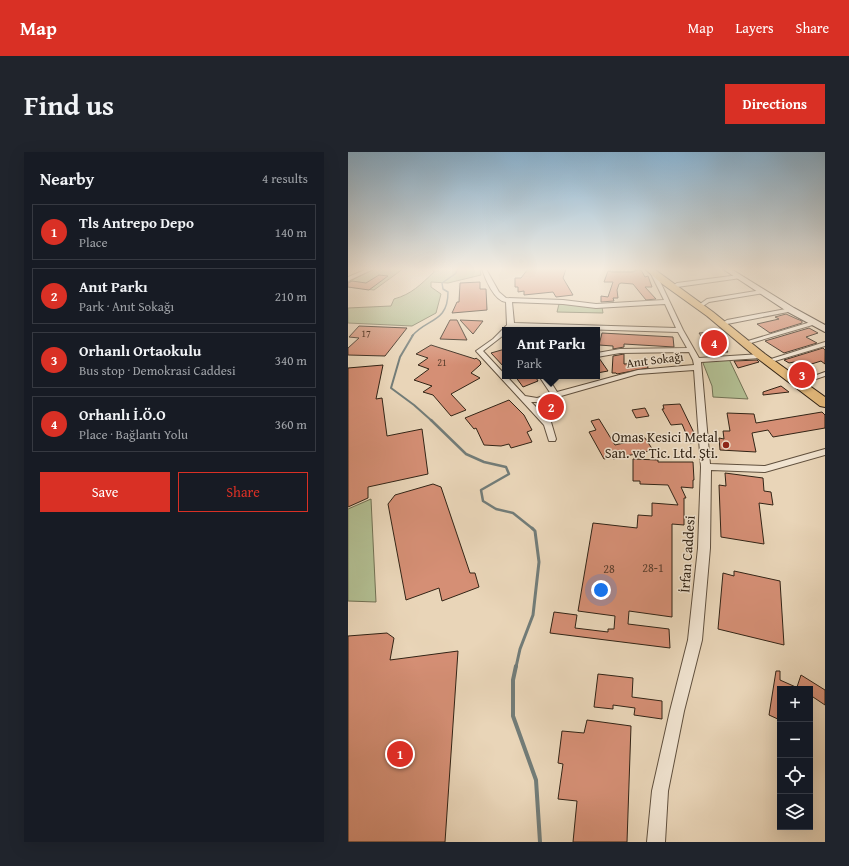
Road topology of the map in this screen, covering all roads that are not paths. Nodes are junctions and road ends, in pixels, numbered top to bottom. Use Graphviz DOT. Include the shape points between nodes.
graph roads {
  1 [pos="507,301"];
  2 [pos="541,301"];
  3 [pos="693,301"];
  4 [pos="699,301"];
  5 [pos="707,301"];
  6 [pos="777,301"];
  7 [pos="668,302"];
  8 [pos="703,304"];
  9 [pos="791,310"];
  10 [pos="727,322"];
  11 [pos="814,323"];
  12 [pos="508,327"];
  13 [pos="825,329"];
  14 [pos="600,330"];
  15 [pos="680,330"];
  16 [pos="502,334"];
  17 [pos="751,340"];
  18 [pos="825,344"];
  19 [pos="691,350"];
  20 [pos="600,355"];
  21 [pos="761,356"];
  22 [pos="775,359"];
  23 [pos="698,364"];
  24 [pos="825,374"];
  25 [pos="502,376"];
  26 [pos="505,379"];
  27 [pos="545,379"];
  28 [pos="804,381"];
  29 [pos="555,394"];
  30 [pos="825,396"];
  31 [pos="523,398"];
  32 [pos="825,403"];
  33 [pos="552,438"];
  34 [pos="825,452"];
  35 [pos="706,467"];
  36 [pos="656,842"];
  1 -- 12 [label="street"];
  2 -- 7 [label="street" via="596,306"];
  3 -- 21 [label="main road"];
  4 -- 8 [label="main road"];
  5 -- 8 [label="street"];
  6 -- 9 [label="street"];
  7 -- 15 [label="street, İrfan Caddesi"];
  8 -- 10 [label="main road"];
  9 -- 10 [label="street"];
  9 -- 11 [label="street"];
  10 -- 17 [label="main road"];
  11 -- 13 [label="street"];
  11 -- 17 [label="street"];
  14 -- 15 [label="street"];
  15 -- 19 [label="street, İrfan Caddesi"];
  16 -- 25 [label="street" via="479,351"];
  17 -- 22 [label="main road"];
  18 -- 22 [label="street"];
  19 -- 20 [label="street" via="624,351"];
  19 -- 23 [label="street, İrfan Caddesi"];
  21 -- 23 [label="street, Anıt Sokağı"];
  21 -- 32 [label="main road"];
  22 -- 28 [label="main road"];
  23 -- 29 [label="street, Anıt Sokağı" via="638,372"];
  23 -- 35 [label="street, İrfan Caddesi"];
  24 -- 28 [label="street"];
  26 -- 31 [label="street"];
  27 -- 29 [label="street"];
  28 -- 30 [label="main road"];
  29 -- 31 [label="street, Anıt Sokağı" via="537,400"];
  31 -- 33 [label="street" via="548,424"];
  34 -- 35 [label="street" via="765,469"];
  35 -- 36 [label="street, İrfan Caddesi" via="704,548 695,640 660,791"];
}
